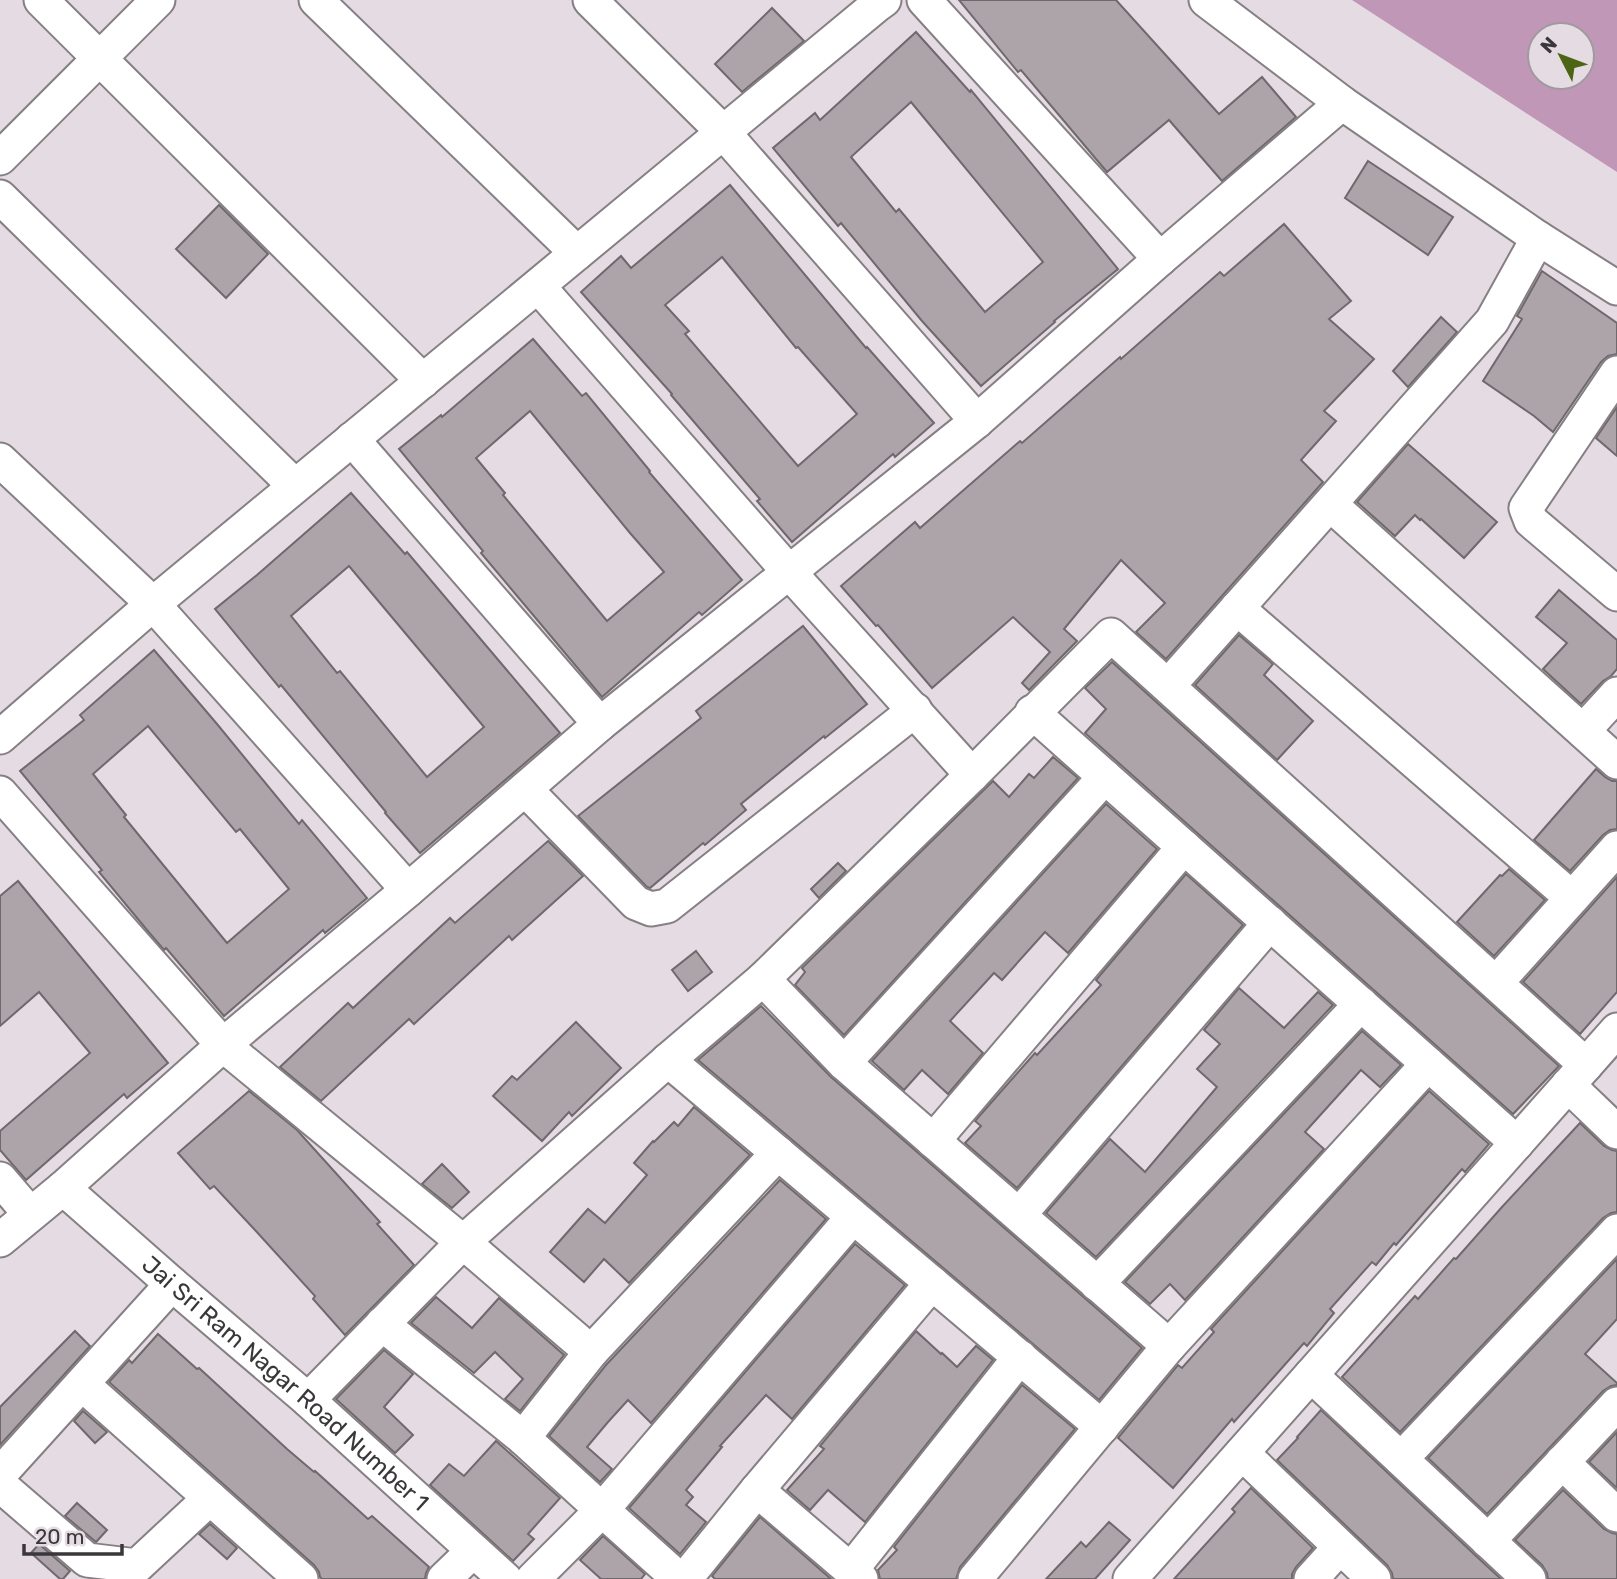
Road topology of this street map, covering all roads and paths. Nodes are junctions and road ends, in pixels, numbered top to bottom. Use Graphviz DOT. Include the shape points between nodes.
graph roads {
  1 [pos="41,0"];
  2 [pos="158,0"];
  3 [pos="316,0"];
  4 [pos="590,0"];
  5 [pos="924,0"];
  6 [pos="1206,0"];
  7 [pos="878,2"];
  8 [pos="100,59"];
  9 [pos="1342,103"];
  10 [pos="723,132"];
  11 [pos="0,158"];
  12 [pos="0,197"];
  13 [pos="1538,238"];
  14 [pos="577,253"];
  15 [pos="1160,259"];
  16 [pos="538,286"];
  17 [pos="1617,288"];
  18 [pos="1617,373"];
  19 [pos="423,381"];
  20 [pos="977,421"];
  21 [pos="352,439"];
  22 [pos="0,460"];
  23 [pos="295,486"];
  24 [pos="1330,503"];
  25 [pos="789,572"];
  26 [pos="1617,594"];
  27 [pos="153,604"];
  28 [pos="1237,608"];
  29 [pos="1168,686"];
  30 [pos="1617,694"];
  31 [pos="915,710"];
  32 [pos="1032,712"];
  33 [pos="600,724"];
  34 [pos="1583,731"];
  35 [pos="1,735"];
  36 [pos="1617,762"];
  37 [pos="972,775"];
  38 [pos="1105,777"];
  39 [pos="525,789"];
  40 [pos="0,793"];
  41 [pos="1184,847"];
  42 [pos="1617,848"];
  43 [pos="408,890"];
  44 [pos="1572,898"];
  45 [pos="1270,923"];
  46 [pos="763,979"];
  47 [pos="1496,983"];
  48 [pos="1361,1004"];
  49 [pos="1617,1030"];
  50 [pos="223,1045"];
  51 [pos="668,1060"];
  52 [pos="844,1063"];
  53 [pos="1428,1064"];
  54 [pos="1577,1075"];
  55 [pos="1617,1132"];
  56 [pos="933,1141"];
  57 [pos="1517,1143"];
  58 [pos="778,1153"];
  59 [pos="0,1179"];
  60 [pos="64,1188"];
  61 [pos="30,1214"];
  62 [pos="1019,1215"];
  63 [pos="853,1217"];
  64 [pos="1617,1231"];
  65 [pos="0,1240"];
  66 [pos="463,1242"];
  67 [pos="932,1283"];
  68 [pos="172,1284"];
  69 [pos="1097,1284"];
  70 [pos="382,1324"];
  71 [pos="1169,1346"];
  72 [pos="591,1352"];
  73 [pos="1020,1357"];
  74 [pos="1311,1375"];
  75 [pos="82,1384"];
  76 [pos="308,1400"];
  77 [pos="1617,1404"];
  78 [pos="1102,1427"];
  79 [pos="523,1438"];
  80 [pos="1242,1453"];
  81 [pos="1401,1459"];
  82 [pos="1562,1462"];
  83 [pos="0,1474"];
  84 [pos="0,1485"];
  85 [pos="757,1490"];
  86 [pos="210,1498"];
  87 [pos="601,1510"];
  88 [pos="1617,1516"];
  89 [pos="1488,1541"];
  90 [pos="1340,1547"];
  91 [pos="473,1551"];
  92 [pos="856,1574"];
  93 [pos="287,1575"];
  94 [pos="443,1579"];
  95 [pos="505,1579"];
  96 [pos="533,1579"];
  97 [pos="680,1579"];
  98 [pos="685,1579"];
  99 [pos="975,1579"];
  100 [pos="1130,1579"];
  101 [pos="1311,1579"];
  102 [pos="1374,1579"];
  103 [pos="1529,1579"];
  1 -- 8 [label="street"];
  2 -- 8 [label="street"];
  3 -- 14 [label="street"];
  4 -- 10 [label="street"];
  5 -- 15 [label="street"];
  6 -- 9 [label="street"];
  7 -- 10 [label="street"];
  8 -- 11 [label="street"];
  8 -- 19 [label="street"];
  9 -- 13 [label="street"];
  9 -- 15 [label="street"];
  10 -- 14 [label="street"];
  10 -- 20 [label="street"];
  12 -- 23 [label="street"];
  13 -- 17 [label="street"];
  13 -- 24 [label="street" via="1492,321"];
  14 -- 16 [label="street"];
  15 -- 20 [label="street"];
  16 -- 19 [label="street"];
  16 -- 25 [label="street"];
  18 -- 26 [label="street" via="1525,508 1531,521"];
  19 -- 21 [label="street"];
  20 -- 25 [label="street"];
  21 -- 23 [label="street"];
  21 -- 33 [label="street"];
  22 -- 27 [label="street"];
  23 -- 27 [label="street"];
  24 -- 28 [label="street"];
  24 -- 34 [label="street"];
  25 -- 31 [label="street"];
  25 -- 33 [label="street"];
  27 -- 35 [label="street"];
  27 -- 43 [label="street"];
  28 -- 29 [label="street"];
  28 -- 44 [label="street"];
  29 -- 32 [label="street" via="1111,635"];
  29 -- 47 [label="street"];
  30 -- 34 [label="street"];
  31 -- 37 [label="street"];
  31 -- 39 [label="street" via="667,906 652,909 636,903"];
  32 -- 37 [label="street"];
  32 -- 38 [label="street"];
  33 -- 39 [label="street"];
  34 -- 36 [label="street"];
  37 -- 46 [label="street"];
  38 -- 41 [label="street"];
  38 -- 52 [label="street"];
  39 -- 43 [label="street"];
  40 -- 50 [label="street"];
  41 -- 45 [label="street"];
  41 -- 56 [label="street"];
  42 -- 44 [label="street"];
  43 -- 50 [label="street"];
  44 -- 47 [label="street"];
  45 -- 48 [label="street"];
  45 -- 62 [label="street"];
  46 -- 51 [label="street"];
  46 -- 52 [label="street"];
  47 -- 54 [label="street"];
  48 -- 53 [label="street"];
  48 -- 69 [label="street"];
  49 -- 54 [label="street"];
  50 -- 60 [label="street"];
  50 -- 66 [label="street"];
  51 -- 58 [label="street"];
  51 -- 66 [label="street"];
  52 -- 56 [label="street"];
  53 -- 57 [label="street"];
  53 -- 71 [label="street"];
  54 -- 55 [label="street"];
  54 -- 57 [label="street"];
  56 -- 62 [label="street"];
  57 -- 74 [label="street"];
  58 -- 63 [label="street"];
  58 -- 72 [label="street"];
  59 -- 61 [label="street"];
  60 -- 61 [label="street"];
  60 -- 68 [label="street, Jai Sri Ram Nagar Road Number 1"];
  61 -- 65 [label="street"];
  62 -- 69 [label="street"];
  63 -- 67 [label="street"];
  63 -- 87 [label="street"];
  64 -- 81 [label="street"];
  66 -- 70 [label="street"];
  66 -- 72 [label="street"];
  67 -- 73 [label="street"];
  67 -- 85 [label="street"];
  68 -- 75 [label="street"];
  68 -- 76 [label="street, Jai Sri Ram Nagar Road Number 1"];
  69 -- 71 [label="street"];
  70 -- 76 [label="street"];
  70 -- 79 [label="street"];
  71 -- 78 [label="street"];
  72 -- 79 [label="street"];
  73 -- 78 [label="street"];
  73 -- 92 [label="street"];
  74 -- 80 [label="street"];
  74 -- 81 [label="street"];
  75 -- 83 [label="street"];
  75 -- 86 [label="street"];
  76 -- 91 [label="street, Jai Sri Ram Nagar Road Number 1"];
  77 -- 82 [label="street"];
  78 -- 99 [label="street"];
  79 -- 87 [label="street"];
  80 -- 90 [label="street"];
  80 -- 100 [label="street"];
  81 -- 89 [label="street"];
  82 -- 88 [label="street"];
  82 -- 89 [label="street"];
  84 -- 86 [label="street" via="87,1560 137,1566"];
  85 -- 92 [label="street"];
  85 -- 98 [label="street"];
  86 -- 93 [label="street"];
  87 -- 96 [label="street"];
  87 -- 97 [label="street"];
  89 -- 103 [label="street"];
  90 -- 101 [label="street"];
  90 -- 102 [label="street"];
  91 -- 94 [label="street"];
  91 -- 95 [label="street, Jai Sri Ram Nagar Road Number 1"];
}
